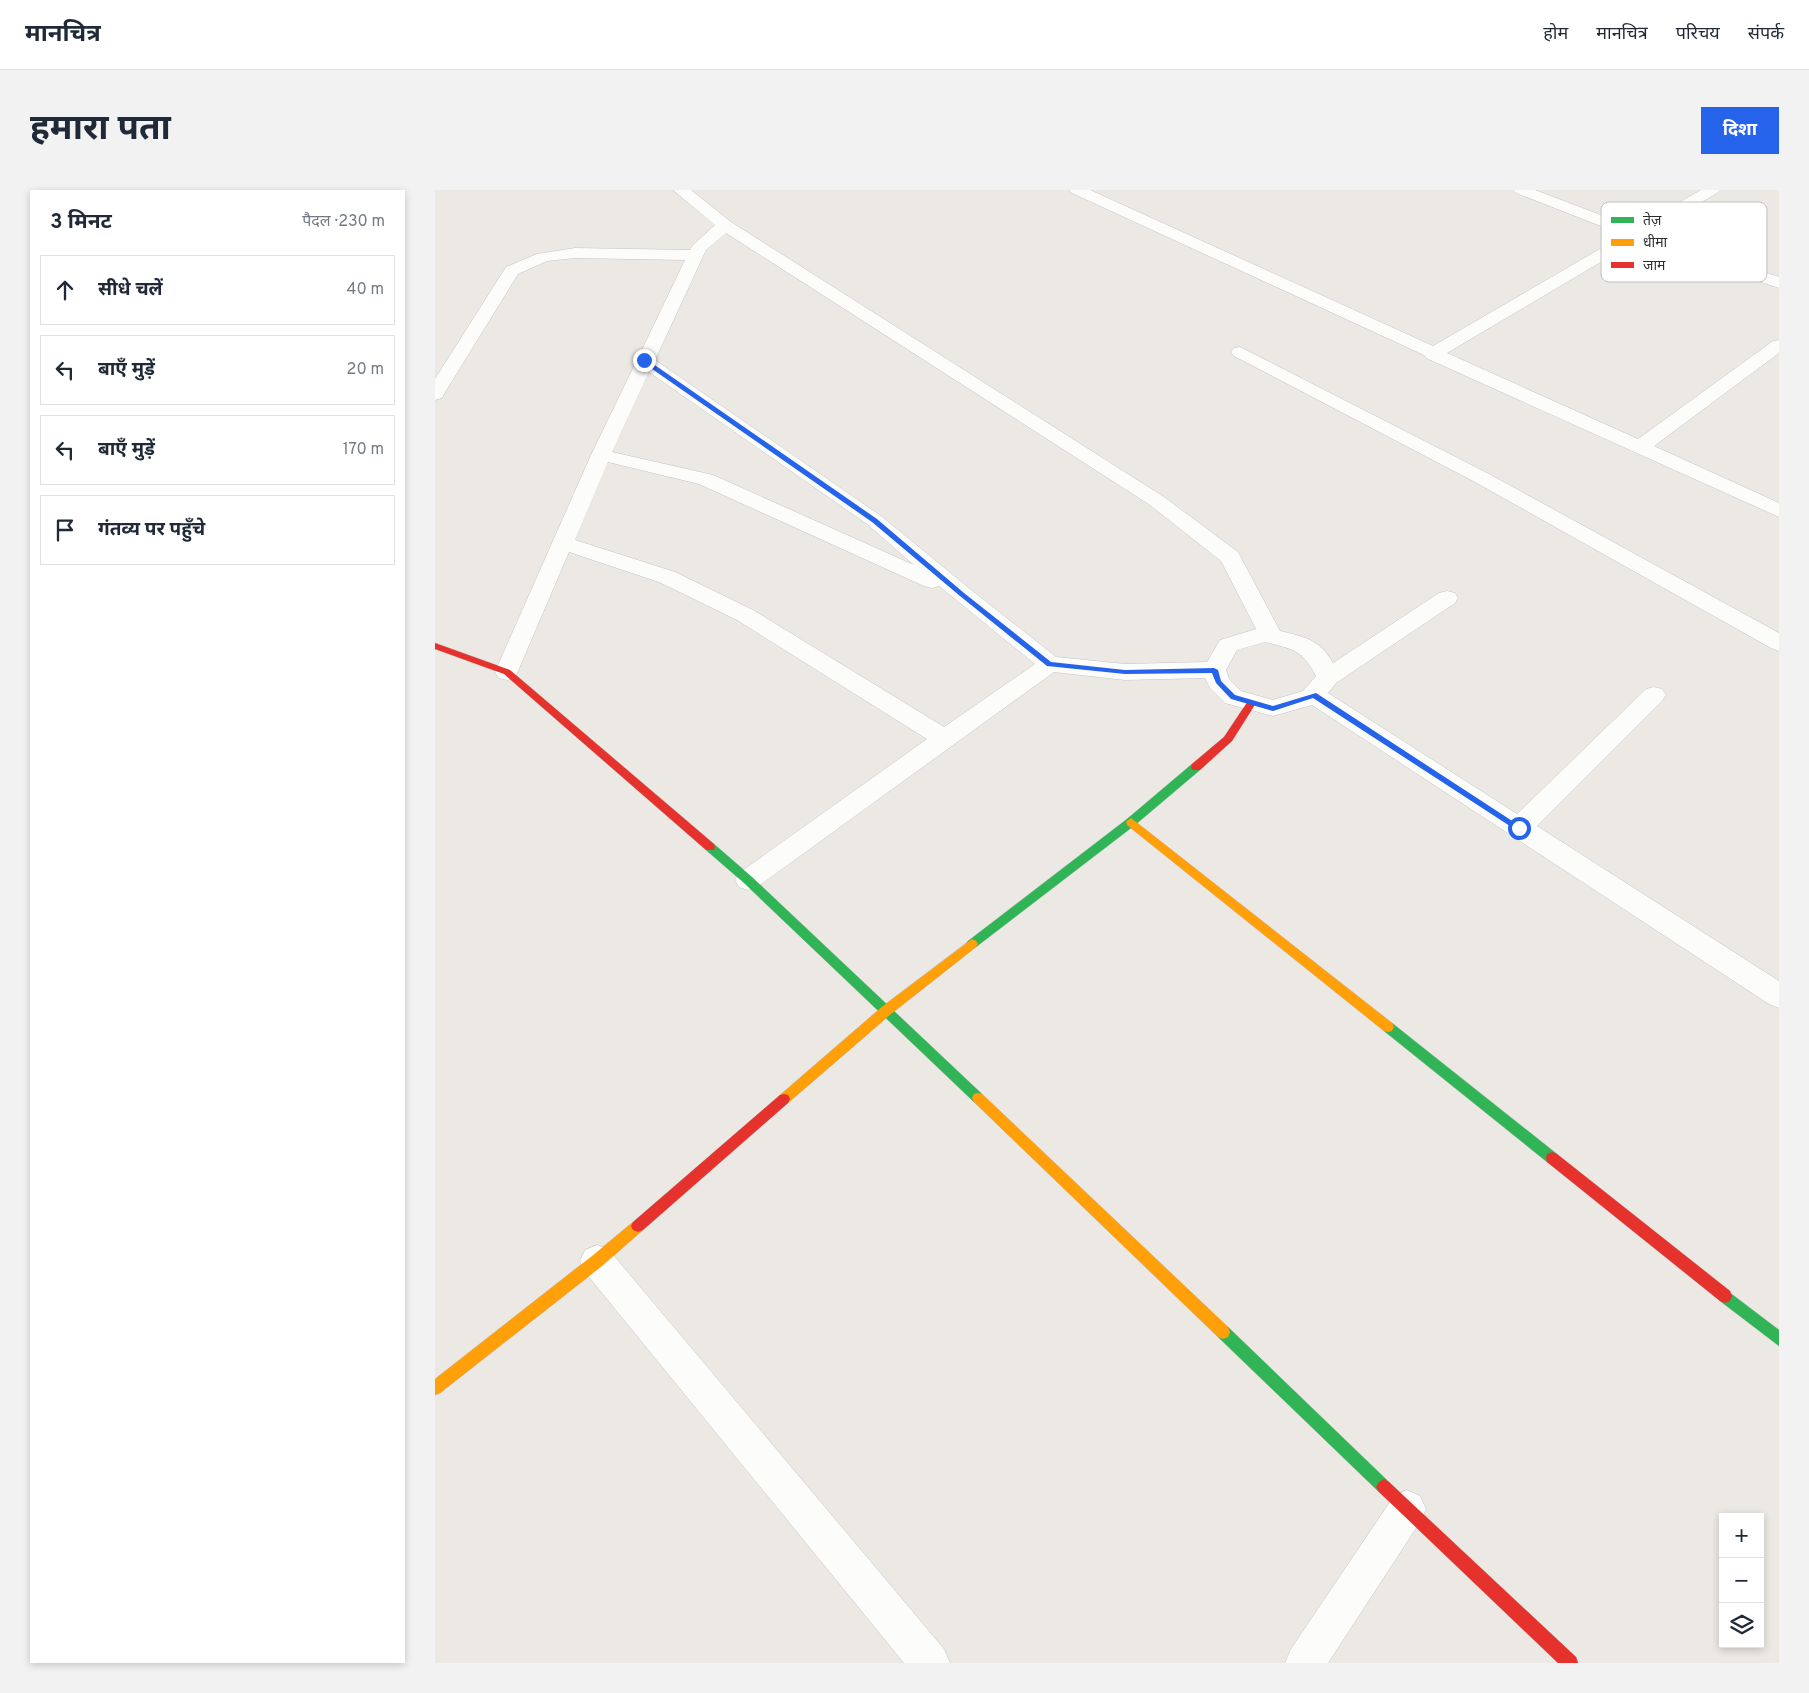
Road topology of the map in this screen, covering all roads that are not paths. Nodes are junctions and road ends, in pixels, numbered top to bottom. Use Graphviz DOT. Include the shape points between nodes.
graph roads {
  1 [pos="681,190"];
  2 [pos="1077,190"];
  3 [pos="1521,190"];
  4 [pos="1712,190"];
  5 [pos="1691,202"];
  6 [pos="1601,221"];
  7 [pos="725,225"];
  8 [pos="696,254"];
  9 [pos="1601,255"];
  10 [pos="1767,279"];
  11 [pos="1779,283"];
  12 [pos="1779,345"];
  13 [pos="1239,352"];
  14 [pos="1432,354"];
  15 [pos="644,360"];
  16 [pos="435,394"];
  17 [pos="1639,448"];
  18 [pos="601,456"];
  19 [pos="1779,511"];
  20 [pos="562,543"];
  21 [pos="962,594"];
  22 [pos="1447,598"];
  23 [pos="1271,635"];
  24 [pos="1779,643"];
  25 [pos="435,646"];
  26 [pos="1050,664"];
  27 [pos="1214,670"];
  28 [pos="507,672"];
  29 [pos="1321,686"];
  30 [pos="1654,695"];
  31 [pos="1251,703"];
  32 [pos="945,739"];
  33 [pos="1131,822"];
  34 [pos="1519,828"];
  35 [pos="749,880"];
  36 [pos="1779,996"];
  37 [pos="887,1010"];
  38 [pos="597,1261"];
  39 [pos="1779,1339"];
  40 [pos="435,1388"];
  41 [pos="1407,1509"];
  42 [pos="930,1663"];
  43 [pos="1305,1663"];
  44 [pos="1570,1663"];
  1 -- 7 [label="street"];
  2 -- 14 [label="street"];
  3 -- 6 [label="street"];
  4 -- 5 [label="street"];
  7 -- 8 [label="street"];
  7 -- 23 [label="street" via="1157,501 1230,558"];
  8 -- 15 [label="street"];
  8 -- 16 [label="street" via="575,253 543,258 512,271"];
  9 -- 14 [label="street"];
  10 -- 11 [label="street"];
  12 -- 17 [label="street"];
  13 -- 24 [label="street" via="1482,478"];
  14 -- 17 [label="street"];
  15 -- 18 [label="street"];
  15 -- 21 [label="street" via="875,520"];
  17 -- 19 [label="street"];
  18 -- 20 [label="street"];
  18 -- 21 [label="street" via="706,479"];
  20 -- 28 [label="street"];
  20 -- 32 [label="street" via="667,577 745,615"];
  21 -- 26 [label="street"];
  22 -- 29 [label="street"];
  23 -- 27 [label="street" via="1228,645"];
  23 -- 29 [label="street" via="1304,645 1318,657"];
  25 -- 28 [label="street"];
  26 -- 27 [label="street" via="1125,672"];
  26 -- 32 [label="street"];
  27 -- 31 [label="street" via="1218,682 1233,697"];
  28 -- 35 [label="street"];
  29 -- 31 [label="street" via="1273,708"];
  29 -- 34 [label="street"];
  30 -- 34 [label="street"];
  31 -- 33 [label="street" via="1229,739"];
  32 -- 35 [label="street"];
  33 -- 37 [label="street"];
  33 -- 39 [label="street"];
  34 -- 36 [label="street"];
  35 -- 37 [label="street"];
  37 -- 38 [label="street"];
  37 -- 41 [label="street"];
  38 -- 40 [label="street"];
  38 -- 42 [label="street"];
  41 -- 43 [label="street"];
  41 -- 44 [label="street"];
}
